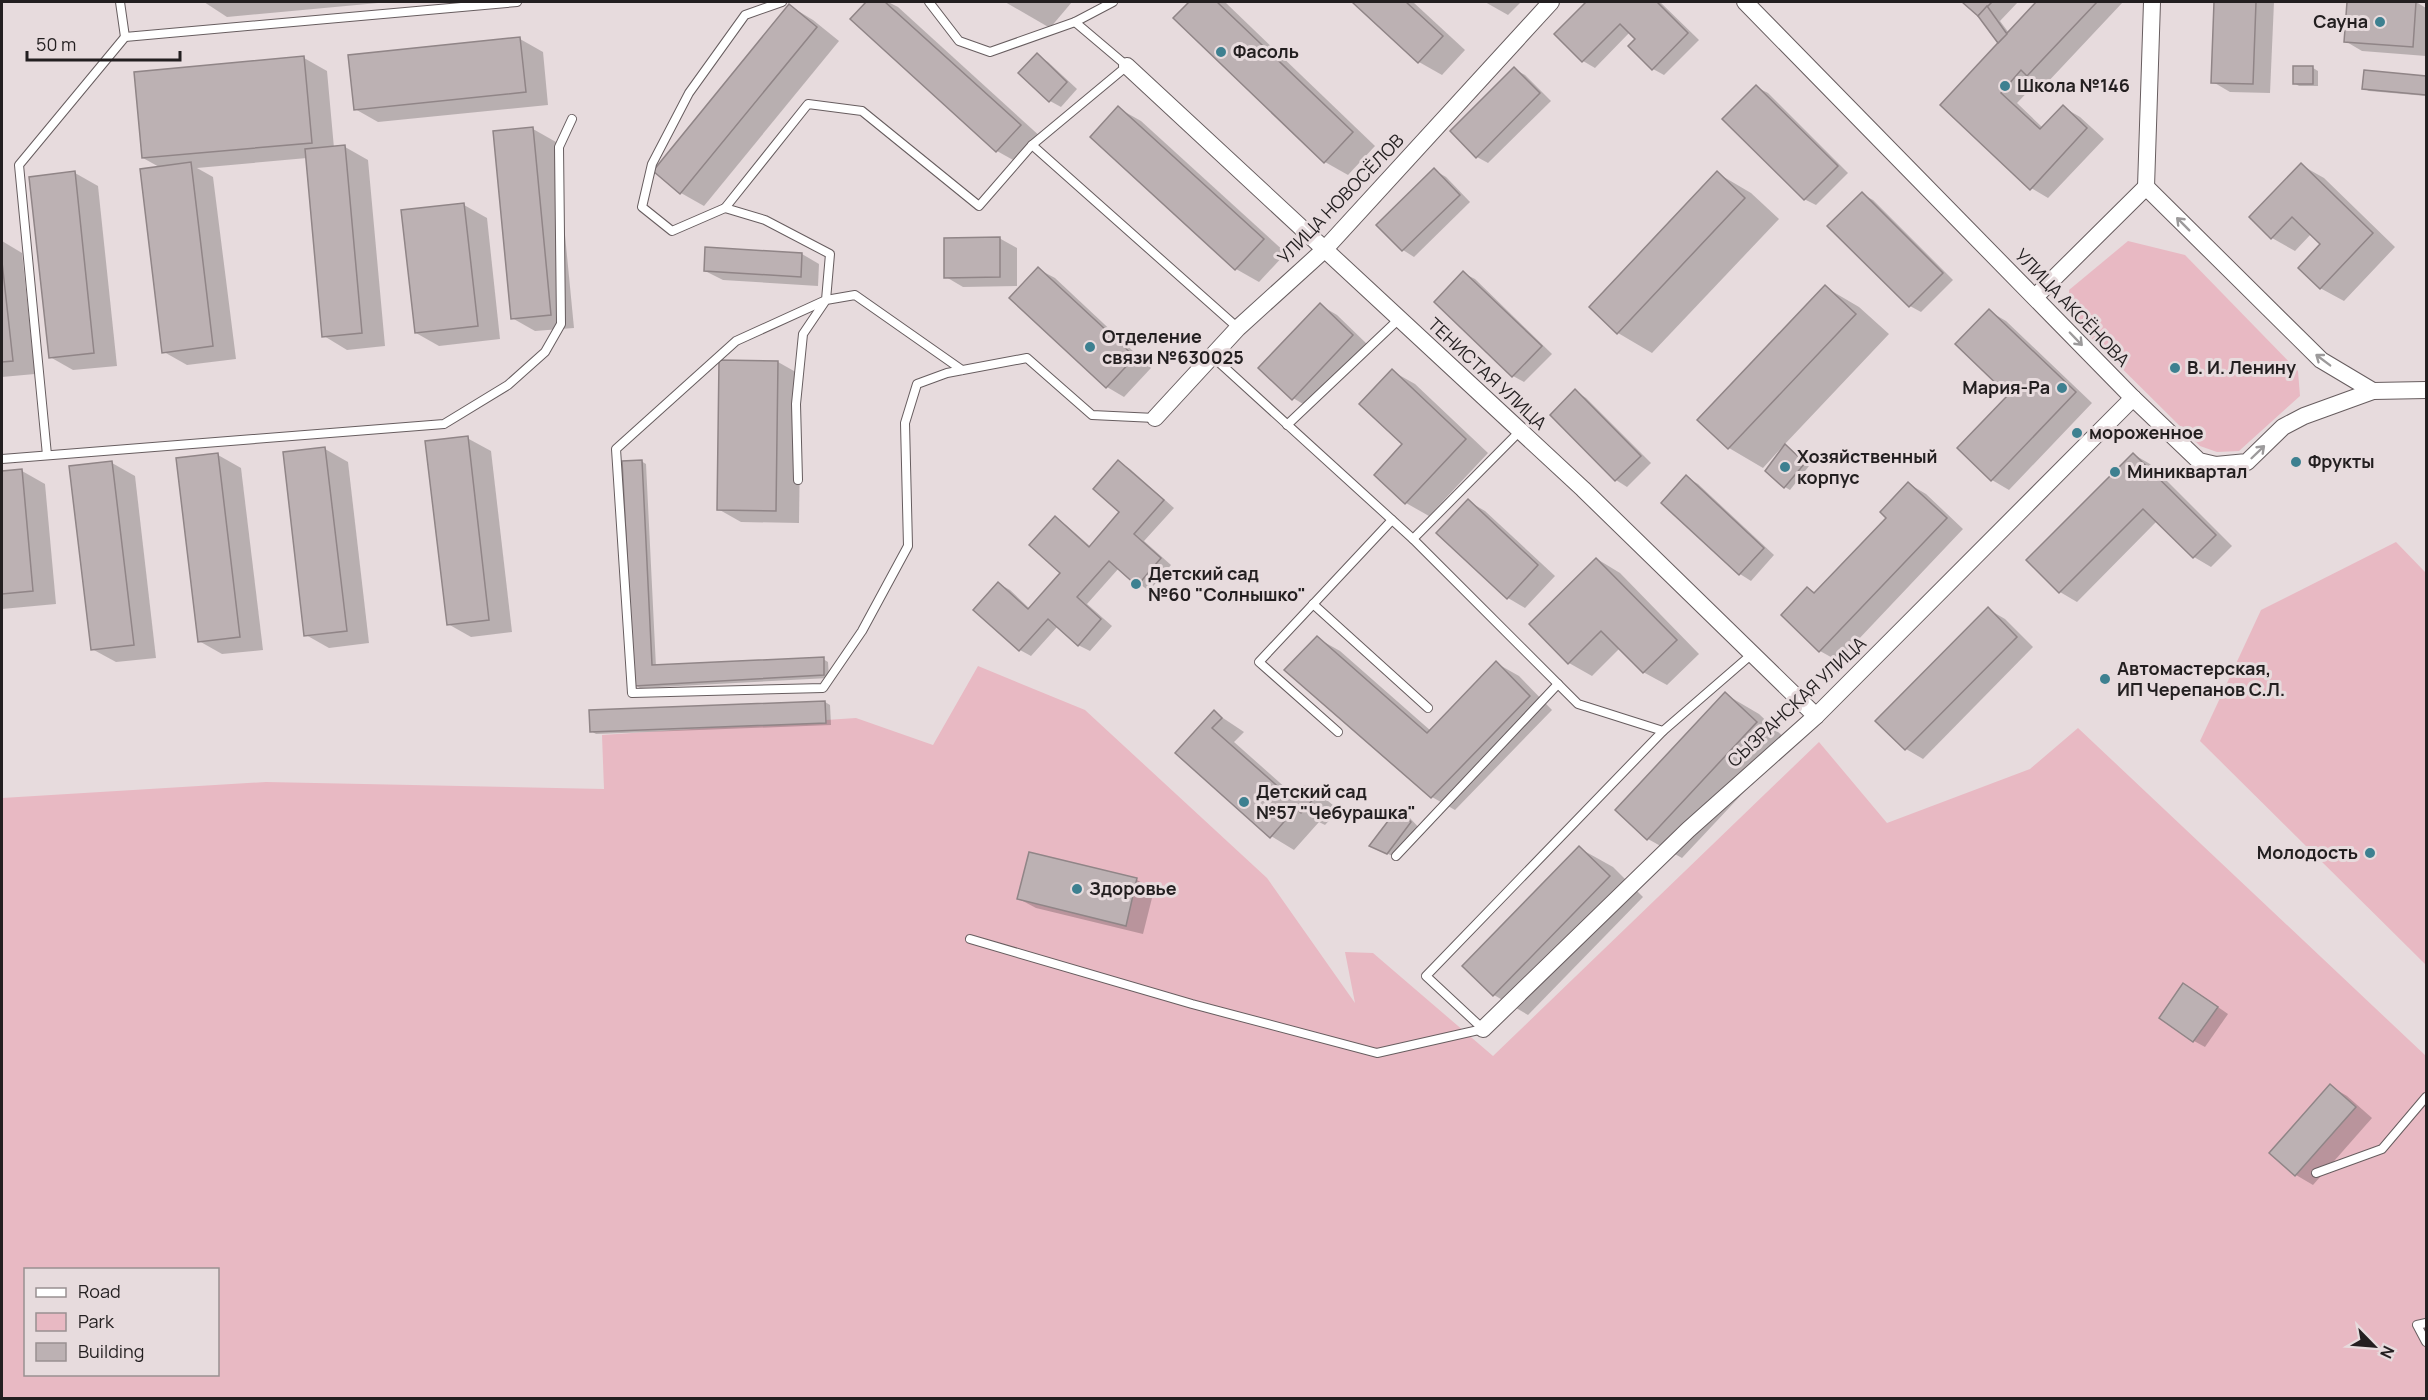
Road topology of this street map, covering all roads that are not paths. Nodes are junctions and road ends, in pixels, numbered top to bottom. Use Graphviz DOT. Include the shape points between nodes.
graph roads {
  1 [pos="120,2"];
  2 [pos="517,2"];
  3 [pos="782,2"];
  4 [pos="929,2"];
  5 [pos="1113,2"];
  6 [pos="1551,2"];
  7 [pos="1745,2"];
  8 [pos="2152,2"];
  9 [pos="1075,22"];
  10 [pos="125,37"];
  11 [pos="1127,66"];
  12 [pos="572,119"];
  13 [pos="1032,145"];
  14 [pos="2146,187"];
  15 [pos="725,208"];
  16 [pos="1324,250"];
  17 [pos="2035,297"];
  18 [pos="826,300"];
  19 [pos="1399,319"];
  20 [pos="1238,328"];
  21 [pos="1212,356"];
  22 [pos="962,370"];
  23 [pos="2427,390"];
  24 [pos="2373,391"];
  25 [pos="2133,398"];
  26 [pos="1155,418"];
  27 [pos="1287,425"];
  28 [pos="1520,431"];
  29 [pos="47,455"];
  30 [pos="2,459"];
  31 [pos="798,480"];
  32 [pos="1392,520"];
  33 [pos="1413,539"];
  34 [pos="1313,604"];
  35 [pos="1752,654"];
  36 [pos="1558,684"];
  37 [pos="1428,708"];
  38 [pos="1816,716"];
  39 [pos="1663,731"];
  40 [pos="1338,732"];
  41 [pos="1396,856"];
  42 [pos="970,939"];
  43 [pos="1483,1029"];
  44 [pos="2427,1097"];
  45 [pos="2316,1173"];
  46 [pos="2427,1323"];
  47 [pos="2427,1342"];
  1 -- 10 [label="lane"];
  2 -- 10 [label="lane"];
  3 -- 15 [label="lane" via="745,15 689,93 652,164 642,207 672,231"];
  4 -- 9 [label="lane" via="959,42 990,52"];
  5 -- 9 [label="lane"];
  6 -- 16 [label="street, УЛИЦА НОВОСЁЛОВ"];
  7 -- 17 [label="street, УЛИЦА АКСЁНОВА"];
  8 -- 14 [label="street"];
  9 -- 11 [label="lane"];
  10 -- 29 [label="lane" via="19,165"];
  11 -- 13 [label="lane"];
  11 -- 16 [label="street, ТЕНИСТАЯ УЛИЦА"];
  12 -- 29 [label="lane" via="559,147 561,324 545,352 508,385 444,423"];
  13 -- 15 [label="lane" via="979,206 862,111 808,104"];
  13 -- 20 [label="lane"];
  14 -- 17 [label="street"];
  24 -- 14 [label="street, one-way" via="2321,360"];
  15 -- 18 [label="lane" via="765,220 830,254"];
  16 -- 19 [label="street, ТЕНИСТАЯ УЛИЦА"];
  16 -- 20 [label="street, УЛИЦА НОВОСЁЛОВ"];
  17 -- 25 [label="street, УЛИЦА АКСЁНОВА, one-way"];
  18 -- 22 [label="lane" via="855,295"];
  18 -- 22 [label="lane" via="736,341 616,449 632,693 823,688 862,631 908,546 905,423 917,384"];
  18 -- 31 [label="lane" via="804,334 796,404"];
  19 -- 27 [label="lane"];
  19 -- 28 [label="street, ТЕНИСТАЯ УЛИЦА"];
  20 -- 21 [label="street, УЛИЦА НОВОСЁЛОВ"];
  21 -- 26 [label="street, УЛИЦА НОВОСЁЛОВ"];
  21 -- 27 [label="lane"];
  22 -- 26 [label="lane" via="1027,358 1092,415"];
  23 -- 24 [label="street, УЛИЦА АКСЁНОВА"];
  25 -- 24 [label="street, УЛИЦА АКСЁНОВА, one-way" via="2199,461 2216,465 2247,462 2283,428 2304,416"];
  25 -- 38 [label="street, СЫЗРАНСКАЯ УЛИЦА"];
  27 -- 32 [label="lane"];
  28 -- 33 [label="lane"];
  28 -- 35 [label="street, ТЕНИСТАЯ УЛИЦА"];
  29 -- 30 [label="lane"];
  32 -- 33 [label="lane"];
  32 -- 34 [label="lane"];
  33 -- 36 [label="lane"];
  34 -- 37 [label="lane"];
  34 -- 40 [label="lane" via="1259,662"];
  35 -- 38 [label="street, ТЕНИСТАЯ УЛИЦА"];
  35 -- 39 [label="lane"];
  36 -- 39 [label="lane" via="1578,704"];
  36 -- 41 [label="lane"];
  38 -- 43 [label="street, СЫЗРАНСКАЯ УЛИЦА" via="1688,830"];
  39 -- 43 [label="lane" via="1426,976"];
  42 -- 43 [label="lane" via="1377,1053"];
  44 -- 45 [label="lane" via="2382,1149"];
  46 -- 47 [label="lane" via="2417,1325"];
}
